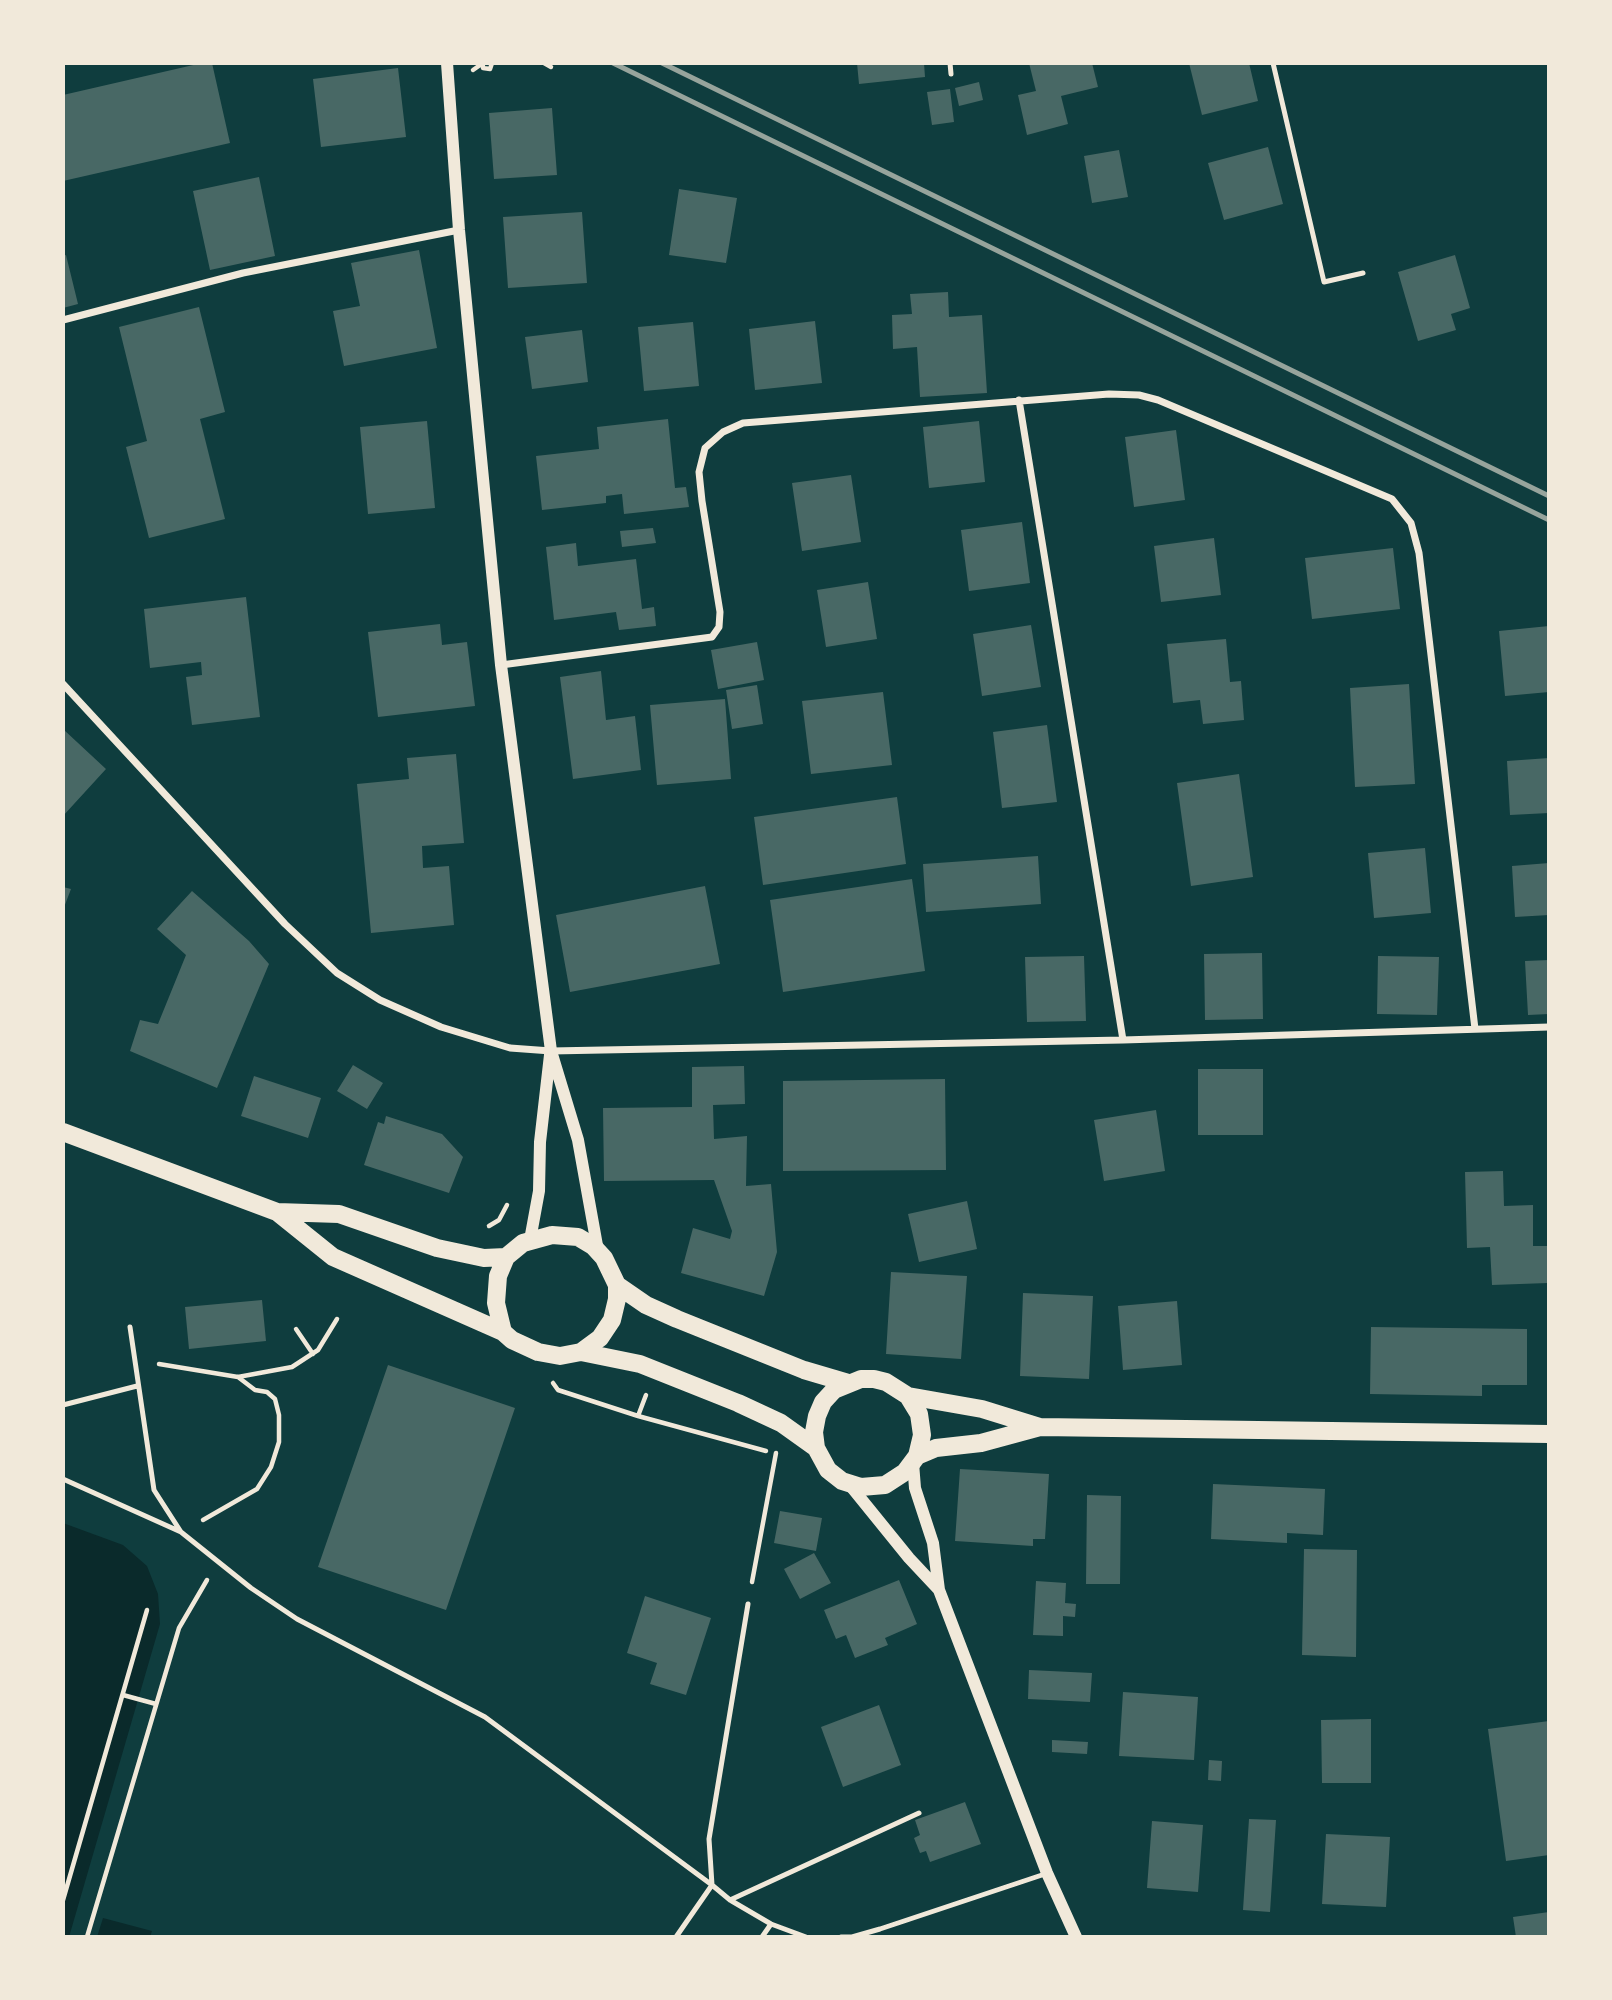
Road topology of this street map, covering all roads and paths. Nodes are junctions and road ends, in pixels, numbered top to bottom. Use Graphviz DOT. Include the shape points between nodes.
graph roads {
  1 [pos="447,63"];
  2 [pos="492,63"];
  3 [pos="544,63"];
  4 [pos="950,63"];
  5 [pos="1273,63"];
  6 [pos="483,65"];
  7 [pos="551,66"];
  8 [pos="951,74"];
  9 [pos="459,230"];
  10 [pos="1363,273"];
  11 [pos="63,320"];
  12 [pos="1019,400"];
  13 [pos="501,665"];
  14 [pos="63,684"];
  15 [pos="1549,1027"];
  16 [pos="1475,1029"];
  17 [pos="1123,1040"];
  18 [pos="551,1051"];
  19 [pos="63,1132"];
  20 [pos="509,1200"];
  21 [pos="277,1212"];
  22 [pos="483,1228"];
  23 [pos="530,1240"];
  24 [pos="598,1252"];
  25 [pos="506,1257"];
  26 [pos="617,1284"];
  27 [pos="337,1320"];
  28 [pos="130,1327"];
  29 [pos="296,1329"];
  30 [pos="503,1332"];
  31 [pos="527,1349"];
  32 [pos="581,1352"];
  33 [pos="313,1354"];
  34 [pos="134,1360"];
  35 [pos="237,1377"];
  36 [pos="848,1382"];
  37 [pos="137,1386"];
  38 [pos="908,1396"];
  39 [pos="63,1405"];
  40 [pos="1040,1427"];
  41 [pos="1549,1434"];
  42 [pos="817,1451"];
  43 [pos="776,1453"];
  44 [pos="915,1459"];
  45 [pos="63,1479"];
  46 [pos="849,1484"];
  47 [pos="181,1532"];
  48 [pos="219,1561"];
  49 [pos="939,1590"];
  50 [pos="748,1604"];
  51 [pos="148,1611"];
  52 [pos="123,1695"];
  53 [pos="156,1704"];
  54 [pos="919,1812"];
  55 [pos="1047,1873"];
  56 [pos="712,1885"];
  57 [pos="63,1900"];
  58 [pos="730,1900"];
  59 [pos="771,1924"];
  60 [pos="87,1937"];
  61 [pos="676,1937"];
  62 [pos="762,1937"];
  63 [pos="806,1937"];
  64 [pos="841,1937"];
  65 [pos="1076,1937"];
  1 -- 9 [label="street"];
  2 -- 6 [label="path" via="490,69"];
  3 -- 7 [label="path"];
  4 -- 8 [label="lane"];
  5 -- 10 [label="lane" via="1324,282"];
  9 -- 11 [label="street" via="243,273"];
  9 -- 13 [label="street"];
  12 -- 13 [label="street" via="743,423 723,432 705,448 699,472 720,612 719,627 712,637"];
  12 -- 16 [label="street" via="1109,394 1158,400 1392,499 1411,523 1419,554"];
  12 -- 17 [label="street"];
  13 -- 18 [label="street"];
  14 -- 18 [label="street" via="337,973 380,1000 441,1027 510,1048"];
  15 -- 16 [label="street"];
  16 -- 17 [label="street"];
  17 -- 18 [label="street"];
  18 -- 23 [label="street" via="539,1191"];
  18 -- 24 [label="street" via="578,1140"];
  19 -- 21 [label="main road"];
  20 -- 22 [label="path" via="499,1220"];
  21 -- 25 [label="main road" via="339,1214 438,1248 484,1258"];
  21 -- 30 [label="main road" via="333,1257"];
  23 -- 24 [label="main road" via="552,1235 578,1237"];
  23 -- 25 [label="main road"];
  24 -- 26 [label="main road"];
  25 -- 30 [label="main road" via="496,1291"];
  26 -- 32 [label="main road" via="612,1320 600,1338"];
  26 -- 36 [label="main road" via="677,1320 804,1370"];
  27 -- 33 [label="path"];
  28 -- 34 [label="lane"];
  29 -- 33 [label="path"];
  30 -- 31 [label="main road"];
  31 -- 32 [label="main road" via="561,1356"];
  31 -- 43 [label="path" via="558,1390"];
  32 -- 42 [label="main road" via="639,1364 738,1403 781,1423"];
  33 -- 35 [label="path" via="292,1367"];
  34 -- 35 [label="path"];
  34 -- 37 [label="lane"];
  35 -- 47 [label="path" via="275,1399 279,1442 271,1467 257,1489"];
  36 -- 38 [label="main road" via="874,1379"];
  36 -- 42 [label="main road" via="834,1390 817,1416"];
  37 -- 39 [label="lane"];
  37 -- 47 [label="lane" via="154,1490"];
  38 -- 40 [label="main road" via="982,1409"];
  38 -- 44 [label="main road" via="922,1425"];
  40 -- 41 [label="main road"];
  40 -- 44 [label="main road" via="981,1443 936,1448"];
  42 -- 43 [label="path"];
  42 -- 46 [label="main road" via="834,1476"];
  43 -- 50 [label="path"];
  44 -- 46 [label="main road" via="885,1485"];
  44 -- 49 [label="street" via="915,1488 933,1543"];
  45 -- 47 [label="lane"];
  46 -- 49 [label="street"];
  47 -- 48 [label="lane"];
  48 -- 53 [label="path" via="179,1628"];
  48 -- 56 [label="lane" via="297,1619 485,1717"];
  49 -- 55 [label="street"];
  50 -- 56 [label="lane" via="709,1839"];
  51 -- 52 [label="path"];
  52 -- 53 [label="path"];
  52 -- 57 [label="path"];
  53 -- 60 [label="path"];
  54 -- 58 [label="lane"];
  55 -- 64 [label="lane" via="880,1929"];
  55 -- 65 [label="street"];
  56 -- 58 [label="lane"];
  56 -- 61 [label="lane"];
  58 -- 59 [label="lane"];
  59 -- 62 [label="lane"];
  59 -- 63 [label="lane"];
}
